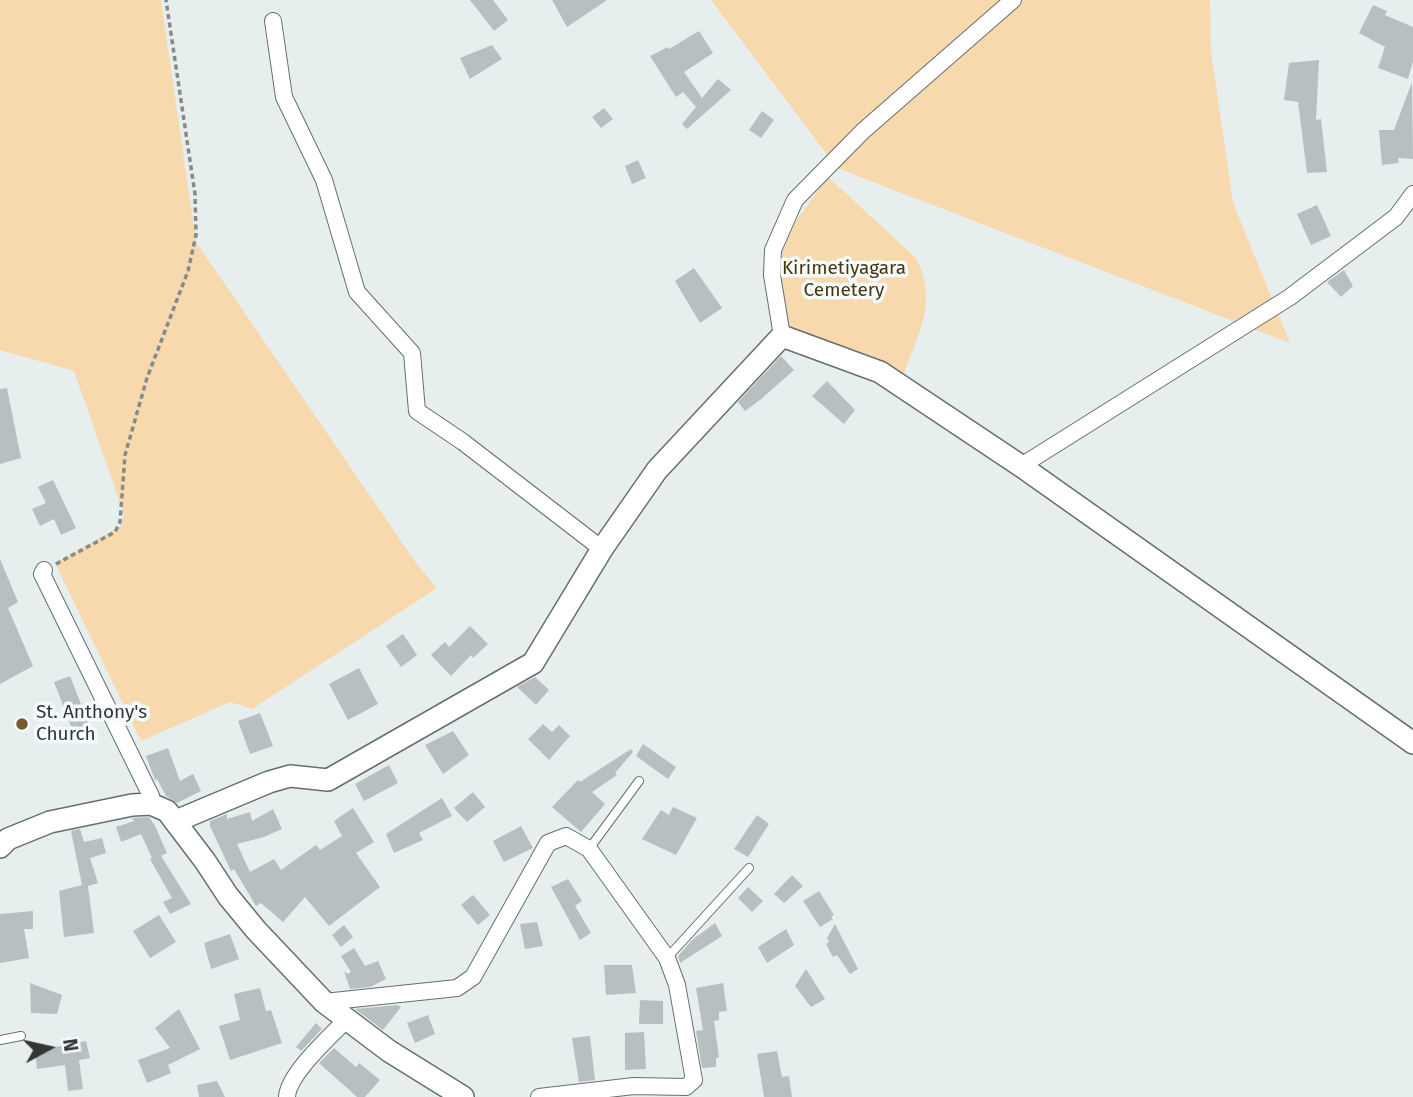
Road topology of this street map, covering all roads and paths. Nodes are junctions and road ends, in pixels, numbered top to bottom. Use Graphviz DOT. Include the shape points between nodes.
graph roads {
  1 [pos="166,0"];
  2 [pos="1013,0"];
  3 [pos="273,21"];
  4 [pos="1413,194"];
  5 [pos="782,336"];
  6 [pos="1021,466"];
  7 [pos="602,549"];
  8 [pos="44,570"];
  9 [pos="1413,743"];
  10 [pos="639,781"];
  11 [pos="151,804"];
  12 [pos="176,821"];
  13 [pos="0,847"];
  14 [pos="589,849"];
  15 [pos="749,868"];
  16 [pos="667,958"];
  17 [pos="324,1002"];
  18 [pos="346,1020"];
  19 [pos="21,1036"];
  20 [pos="0,1040"];
  21 [pos="287,1097"];
  22 [pos="463,1097"];
  23 [pos="539,1097"];
  1 -- 8 [label="path" via="195,194 196,235 125,455 116,532"];
  2 -- 5 [label="street" via="863,131 795,200 773,250 772,275"];
  3 -- 7 [label="street" via="284,97 324,180 357,292 412,353 417,411"];
  4 -- 6 [label="street" via="1396,217 1290,297"];
  5 -- 6 [label="street" via="880,372"];
  5 -- 7 [label="street" via="657,470"];
  6 -- 9 [label="street"];
  7 -- 12 [label="street" via="533,663 328,780 290,776"];
  8 -- 11 [label="street"];
  10 -- 14 [label="lane"];
  11 -- 12 [label="street"];
  11 -- 13 [label="street" via="50,822 8,839"];
  12 -- 17 [label="street" via="235,904"];
  14 -- 16 [label="street"];
  14 -- 17 [label="street" via="566,836 548,843 485,959 473,977 457,988"];
  15 -- 16 [label="lane"];
  16 -- 23 [label="street" via="677,985 694,1080 686,1087 634,1086"];
  17 -- 18 [label="street"];
  18 -- 21 [label="street" via="298,1072"];
  18 -- 22 [label="street"];
  19 -- 20 [label="lane"];
}
